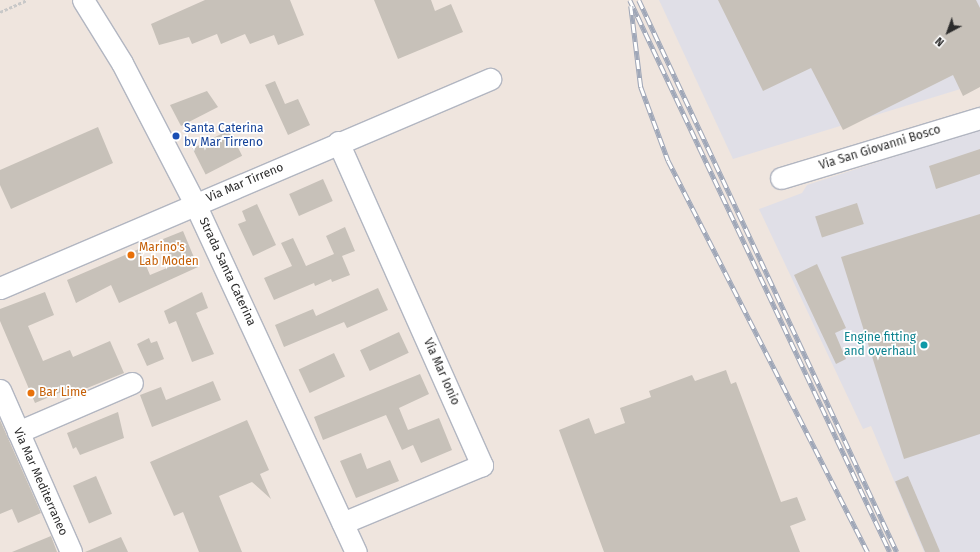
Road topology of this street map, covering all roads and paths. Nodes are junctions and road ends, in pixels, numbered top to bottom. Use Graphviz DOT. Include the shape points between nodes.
graph roads {
  1 [pos="27,0"];
  2 [pos="83,0"];
  3 [pos="0,12"];
  4 [pos="490,79"];
  5 [pos="980,118"];
  6 [pos="338,142"];
  7 [pos="781,178"];
  8 [pos="195,204"];
  9 [pos="0,288"];
  10 [pos="132,383"];
  11 [pos="0,390"];
  12 [pos="18,432"];
  13 [pos="343,523"];
  14 [pos="71,552"];
  15 [pos="356,552"];
  1 -- 3 [label="path"];
  2 -- 8 [label="street, Strada Santa Caterina" via="122,63"];
  4 -- 6 [label="street, Via Mar Tirreno"];
  5 -- 7 [label="street, Via San Giovanni Bosco"];
  6 -- 8 [label="street, Via Mar Tirreno"];
  6 -- 13 [label="street, Via Mar Ionio" via="482,465"];
  8 -- 9 [label="street, Via Mar Tirreno"];
  8 -- 13 [label="street, Strada Santa Caterina"];
  10 -- 12 [label="street"];
  11 -- 12 [label="street, Via Mar Mediterraneo"];
  12 -- 14 [label="street, Via Mar Mediterraneo"];
  13 -- 15 [label="street, Strada Santa Caterina"];
}
